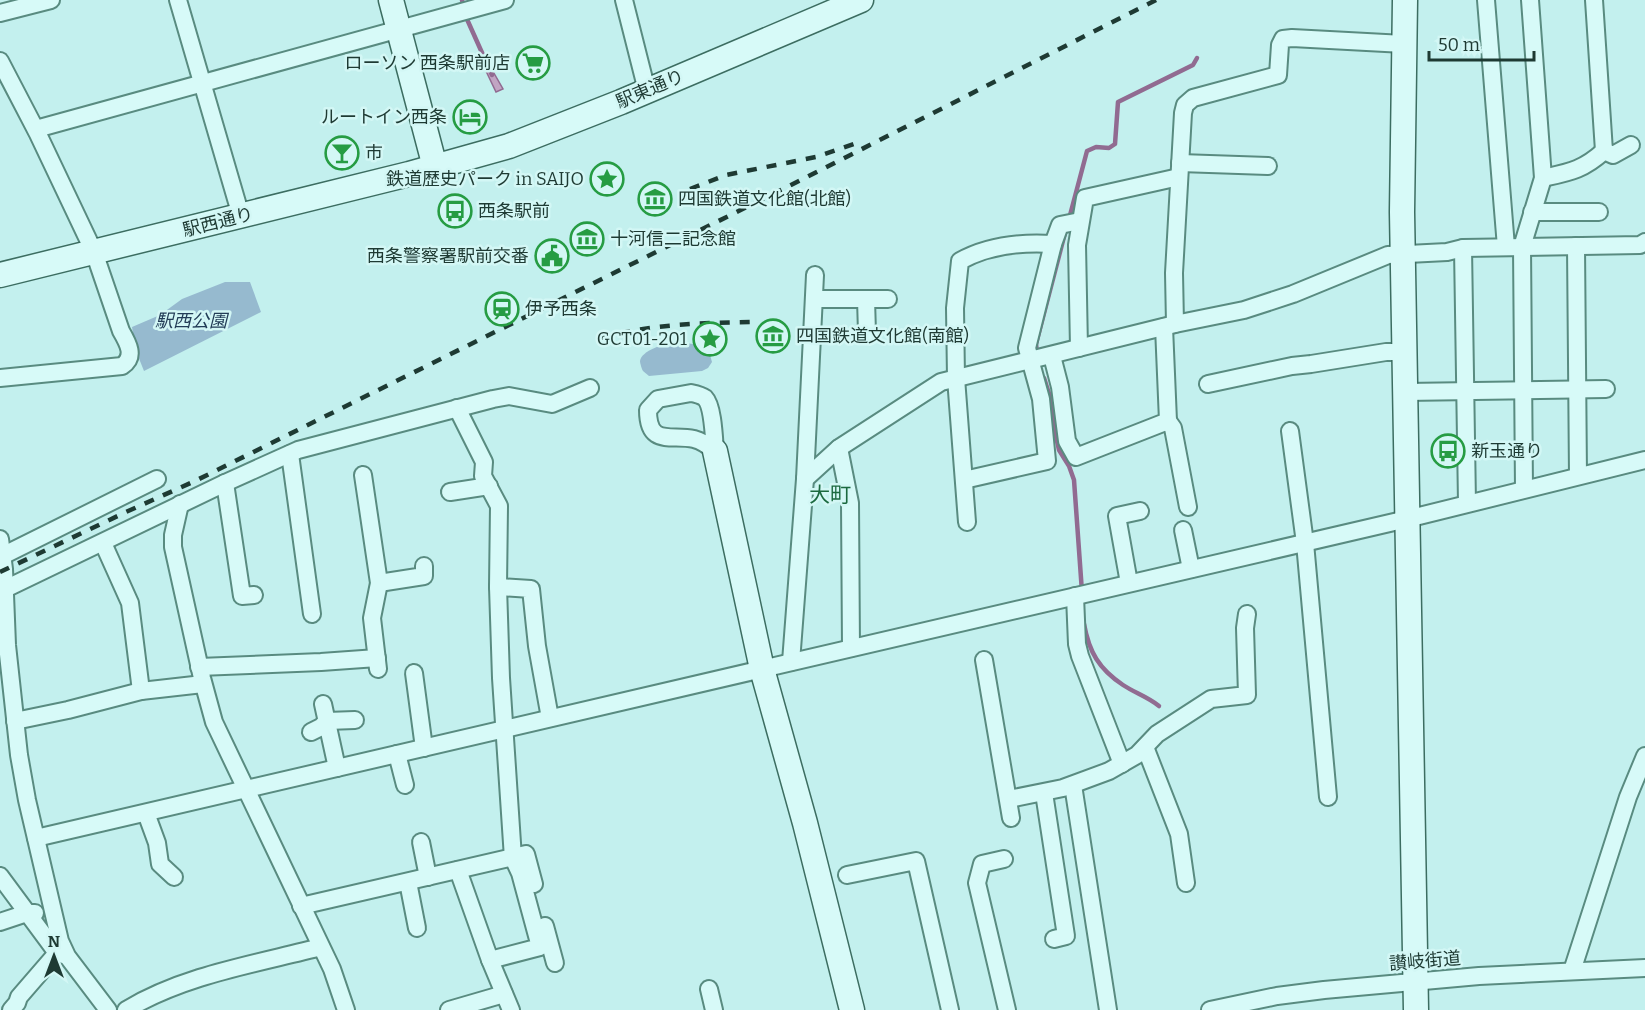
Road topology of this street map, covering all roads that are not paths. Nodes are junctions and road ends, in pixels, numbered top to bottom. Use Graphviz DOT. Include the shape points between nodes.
graph roads {
  1 [pos="51,0"];
  2 [pos="178,0"];
  3 [pos="390,0"];
  4 [pos="505,0"];
  5 [pos="624,0"];
  6 [pos="861,0"];
  7 [pos="1405,0"];
  8 [pos="1486,0"];
  9 [pos="1530,0"];
  10 [pos="1594,0"];
  11 [pos="835,5"];
  12 [pos="0,14"];
  13 [pos="399,30"];
  14 [pos="1404,44"];
  15 [pos="0,61"];
  16 [pos="202,84"];
  17 [pos="647,91"];
  18 [pos="36,129"];
  19 [pos="1631,145"];
  20 [pos="1604,151"];
  21 [pos="1268,166"];
  22 [pos="435,167"];
  23 [pos="1180,170"];
  24 [pos="1543,178"];
  25 [pos="1532,212"];
  26 [pos="1599,212"];
  27 [pos="241,216"];
  28 [pos="1079,221"];
  29 [pos="1645,242"];
  30 [pos="1053,244"];
  31 [pos="1576,246"];
  32 [pos="1514,247"];
  33 [pos="1463,248"];
  34 [pos="94,252"];
  35 [pos="1402,254"];
  36 [pos="0,275"];
  37 [pos="815,275"];
  38 [pos="815,298"];
  39 [pos="867,298"];
  40 [pos="888,299"];
  41 [pos="1169,326"];
  42 [pos="867,333"];
  43 [pos="1079,348"];
  44 [pos="1404,352"];
  45 [pos="1039,358"];
  46 [pos="0,378"];
  47 [pos="956,378"];
  48 [pos="1208,384"];
  49 [pos="590,388"];
  50 [pos="1578,390"];
  51 [pos="1606,390"];
  52 [pos="1524,391"];
  53 [pos="1405,392"];
  54 [pos="1465,392"];
  55 [pos="457,408"];
  56 [pos="710,409"];
  57 [pos="1168,421"];
  58 [pos="1290,431"];
  59 [pos="692,438"];
  60 [pos="839,448"];
  61 [pos="715,451"];
  62 [pos="290,453"];
  63 [pos="1645,460"];
  64 [pos="363,475"];
  65 [pos="1578,475"];
  66 [pos="157,479"];
  67 [pos="806,479"];
  68 [pos="964,480"];
  69 [pos="225,483"];
  70 [pos="489,486"];
  71 [pos="1524,489"];
  72 [pos="450,492"];
  73 [pos="1467,503"];
  74 [pos="180,504"];
  75 [pos="1188,507"];
  76 [pos="1140,511"];
  77 [pos="1407,519"];
  78 [pos="967,522"];
  79 [pos="1183,530"];
  80 [pos="103,543"];
  81 [pos="1305,543"];
  82 [pos="1,550"];
  83 [pos="424,566"];
  84 [pos="1191,569"];
  85 [pos="379,583"];
  86 [pos="1129,583"];
  87 [pos="498,587"];
  88 [pos="5,589"];
  89 [pos="1082,594"];
  90 [pos="254,595"];
  91 [pos="312,614"];
  92 [pos="1247,614"];
  93 [pos="3,639"];
  94 [pos="851,648"];
  95 [pos="984,660"];
  96 [pos="791,662"];
  97 [pos="199,667"];
  98 [pos="762,669"];
  99 [pos="414,674"];
  100 [pos="203,684"];
  101 [pos="141,691"];
  102 [pos="323,704"];
  103 [pos="550,718"];
  104 [pos="355,720"];
  105 [pos="15,721"];
  106 [pos="327,721"];
  107 [pos="504,729"];
  108 [pos="311,732"];
  109 [pos="1145,747"];
  110 [pos="424,748"];
  111 [pos="398,754"];
  112 [pos="1645,756"];
  113 [pos="1122,764"];
  114 [pos="337,768"];
  115 [pos="405,785"];
  116 [pos="1073,785"];
  117 [pos="247,789"];
  118 [pos="1044,793"];
  119 [pos="1328,797"];
  120 [pos="1009,799"];
  121 [pos="146,813"];
  122 [pos="1011,818"];
  123 [pos="36,838"];
  124 [pos="420,842"];
  125 [pos="513,858"];
  126 [pos="1004,859"];
  127 [pos="458,870"];
  128 [pos="847,875"];
  129 [pos="0,876"];
  130 [pos="174,877"];
  131 [pos="428,878"];
  132 [pos="408,882"];
  133 [pos="1186,883"];
  134 [pos="301,906"];
  135 [pos="27,913"];
  136 [pos="54,915"];
  137 [pos="0,922"];
  138 [pos="417,928"];
  139 [pos="1054,939"];
  140 [pos="321,947"];
  141 [pos="62,955"];
  142 [pos="490,960"];
  143 [pos="555,963"];
  144 [pos="1645,968"];
  145 [pos="1572,970"];
  146 [pos="1415,982"];
  147 [pos="709,989"];
  148 [pos="508,1002"];
  149 [pos="11,1010"];
  150 [pos="108,1010"];
  151 [pos="126,1010"];
  152 [pos="346,1010"];
  153 [pos="449,1010"];
  154 [pos="714,1010"];
  155 [pos="852,1010"];
  156 [pos="950,1010"];
  157 [pos="1007,1010"];
  158 [pos="1108,1010"];
  159 [pos="1210,1010"];
  160 [pos="1416,1010"];
  1 -- 12 [label="street"];
  2 -- 16 [label="street"];
  3 -- 13 [label="street"];
  4 -- 13 [label="street"];
  5 -- 17 [label="street"];
  6 -- 11 [label="street, 駅東通り"];
  7 -- 14 [label="street"];
  8 -- 32 [label="street"];
  9 -- 24 [label="street"];
  10 -- 20 [label="street"];
  11 -- 17 [label="street, 駅東通り"];
  13 -- 16 [label="street"];
  13 -- 22 [label="street"];
  14 -- 23 [label="street" via="1284,39 1278,75 1193,98 1185,105"];
  14 -- 35 [label="street"];
  15 -- 18 [label="street"];
  16 -- 18 [label="street"];
  16 -- 27 [label="street"];
  17 -- 22 [label="street, 駅東通り" via="509,146"];
  18 -- 34 [label="street"];
  19 -- 20 [label="street" via="1613,155"];
  20 -- 24 [label="street" via="1589,164"];
  21 -- 23 [label="street"];
  22 -- 27 [label="street, 駅西通り"];
  23 -- 28 [label="street" via="1085,198"];
  23 -- 41 [label="street"];
  24 -- 25 [label="street"];
  25 -- 26 [label="street"];
  25 -- 32 [label="street"];
  27 -- 34 [label="street, 駅西通り"];
  28 -- 30 [label="street" via="1060,225"];
  28 -- 43 [label="street"];
  29 -- 31 [label="street"];
  30 -- 45 [label="street" via="1027,348"];
  30 -- 47 [label="street" via="1031,243 976,252 960,261"];
  31 -- 32 [label="street"];
  31 -- 50 [label="street"];
  32 -- 33 [label="street"];
  32 -- 52 [label="street"];
  33 -- 35 [label="street"];
  33 -- 54 [label="street"];
  34 -- 36 [label="street, 駅西通り"];
  34 -- 46 [label="street" via="128,343 128,362 122,366"];
  35 -- 41 [label="street" via="1388,255 1244,310"];
  35 -- 44 [label="street"];
  37 -- 38 [label="street"];
  38 -- 39 [label="street"];
  38 -- 67 [label="street"];
  39 -- 40 [label="street"];
  39 -- 42 [label="street"];
  41 -- 43 [label="street"];
  41 -- 57 [label="street"];
  43 -- 45 [label="street"];
  44 -- 48 [label="street" via="1292,366"];
  44 -- 53 [label="street"];
  45 -- 47 [label="street"];
  45 -- 57 [label="street" via="1060,387 1067,441 1076,457"];
  45 -- 68 [label="street" via="1047,461"];
  47 -- 60 [label="street" via="940,382"];
  47 -- 68 [label="street"];
  49 -- 55 [label="street" via="552,404 509,396"];
  50 -- 51 [label="street"];
  50 -- 52 [label="street"];
  50 -- 65 [label="street"];
  52 -- 54 [label="street"];
  52 -- 71 [label="street"];
  53 -- 54 [label="street"];
  53 -- 77 [label="street"];
  54 -- 73 [label="street"];
  55 -- 62 [label="street"];
  55 -- 70 [label="street" via="484,462 483,476"];
  56 -- 59 [label="street" via="705,429"];
  56 -- 59 [label="street" via="707,400 691,393 658,399 648,410 654,432 665,438"];
  56 -- 61 [label="street"];
  57 -- 75 [label="street" via="1173,428"];
  58 -- 81 [label="street"];
  59 -- 61 [label="street"];
  60 -- 67 [label="street"];
  60 -- 94 [label="street" via="850,503"];
  61 -- 98 [label="street"];
  62 -- 69 [label="street"];
  62 -- 91 [label="street"];
  63 -- 65 [label="street"];
  64 -- 85 [label="street"];
  65 -- 71 [label="street"];
  66 -- 82 [label="street"];
  67 -- 96 [label="street"];
  68 -- 78 [label="street"];
  69 -- 74 [label="street"];
  69 -- 90 [label="street" via="242,596"];
  70 -- 72 [label="street"];
  70 -- 87 [label="street" via="499,506"];
  71 -- 73 [label="street"];
  73 -- 77 [label="street"];
  74 -- 80 [label="street"];
  74 -- 97 [label="street" via="173,547"];
  76 -- 86 [label="street" via="1117,516"];
  77 -- 81 [label="street"];
  77 -- 146 [label="street"];
  79 -- 84 [label="street"];
  80 -- 88 [label="street"];
  80 -- 101 [label="street" via="130,603"];
  81 -- 84 [label="street"];
  81 -- 119 [label="street"];
  82 -- 88 [label="street"];
  83 -- 85 [label="street" via="424,576"];
  84 -- 86 [label="street"];
  85 -- 97 [label="street" via="372,618 377,663"];
  86 -- 89 [label="street"];
  87 -- 103 [label="street" via="531,589"];
  87 -- 107 [label="street"];
  88 -- 93 [label="street"];
  89 -- 94 [label="street"];
  89 -- 113 [label="street" via="1077,644"];
  92 -- 109 [label="street" via="1247,695 1211,699 1157,734"];
  93 -- 105 [label="street"];
  94 -- 96 [label="street"];
  95 -- 120 [label="street"];
  96 -- 98 [label="street"];
  97 -- 100 [label="street"];
  98 -- 103 [label="street"];
  98 -- 155 [label="street" via="806,823"];
  99 -- 110 [label="street"];
  100 -- 101 [label="street"];
  100 -- 117 [label="street" via="214,722"];
  101 -- 105 [label="street"];
  102 -- 106 [label="street"];
  103 -- 107 [label="street"];
  104 -- 106 [label="street"];
  105 -- 123 [label="street"];
  106 -- 108 [label="street"];
  106 -- 114 [label="street"];
  107 -- 110 [label="street"];
  107 -- 125 [label="street"];
  109 -- 113 [label="street"];
  109 -- 133 [label="street" via="1179,834"];
  110 -- 111 [label="street"];
  111 -- 114 [label="street"];
  111 -- 115 [label="street"];
  112 -- 145 [label="street"];
  113 -- 116 [label="street"];
  114 -- 117 [label="street"];
  116 -- 118 [label="street"];
  116 -- 158 [label="street"];
  117 -- 121 [label="street"];
  117 -- 134 [label="street"];
  118 -- 120 [label="street"];
  118 -- 139 [label="street" via="1066,936"];
  120 -- 122 [label="street"];
  121 -- 123 [label="street"];
  121 -- 130 [label="street" via="160,864"];
  123 -- 136 [label="street"];
  124 -- 131 [label="street"];
  125 -- 127 [label="street"];
  125 -- 142 [label="street" via="540,947"];
  125 -- 143 [label="street" via="526,854"];
  126 -- 157 [label="street" via="982,864 977,883"];
  127 -- 131 [label="street"];
  127 -- 142 [label="street"];
  128 -- 156 [label="street" via="916,861"];
  129 -- 135 [label="street"];
  131 -- 132 [label="street"];
  132 -- 134 [label="street"];
  132 -- 138 [label="street"];
  134 -- 140 [label="street"];
  135 -- 136 [label="street"];
  135 -- 137 [label="street"];
  135 -- 141 [label="street"];
  136 -- 141 [label="street"];
  140 -- 151 [label="street" via="200,978"];
  140 -- 152 [label="street"];
  141 -- 149 [label="street"];
  141 -- 150 [label="street"];
  142 -- 148 [label="street"];
  144 -- 145 [label="street, 讃岐街道"];
  145 -- 146 [label="street, 讃岐街道"];
  146 -- 159 [label="street, 讃岐街道" via="1277,996"];
  146 -- 160 [label="street"];
  147 -- 154 [label="street"];
  148 -- 153 [label="street"];
}
